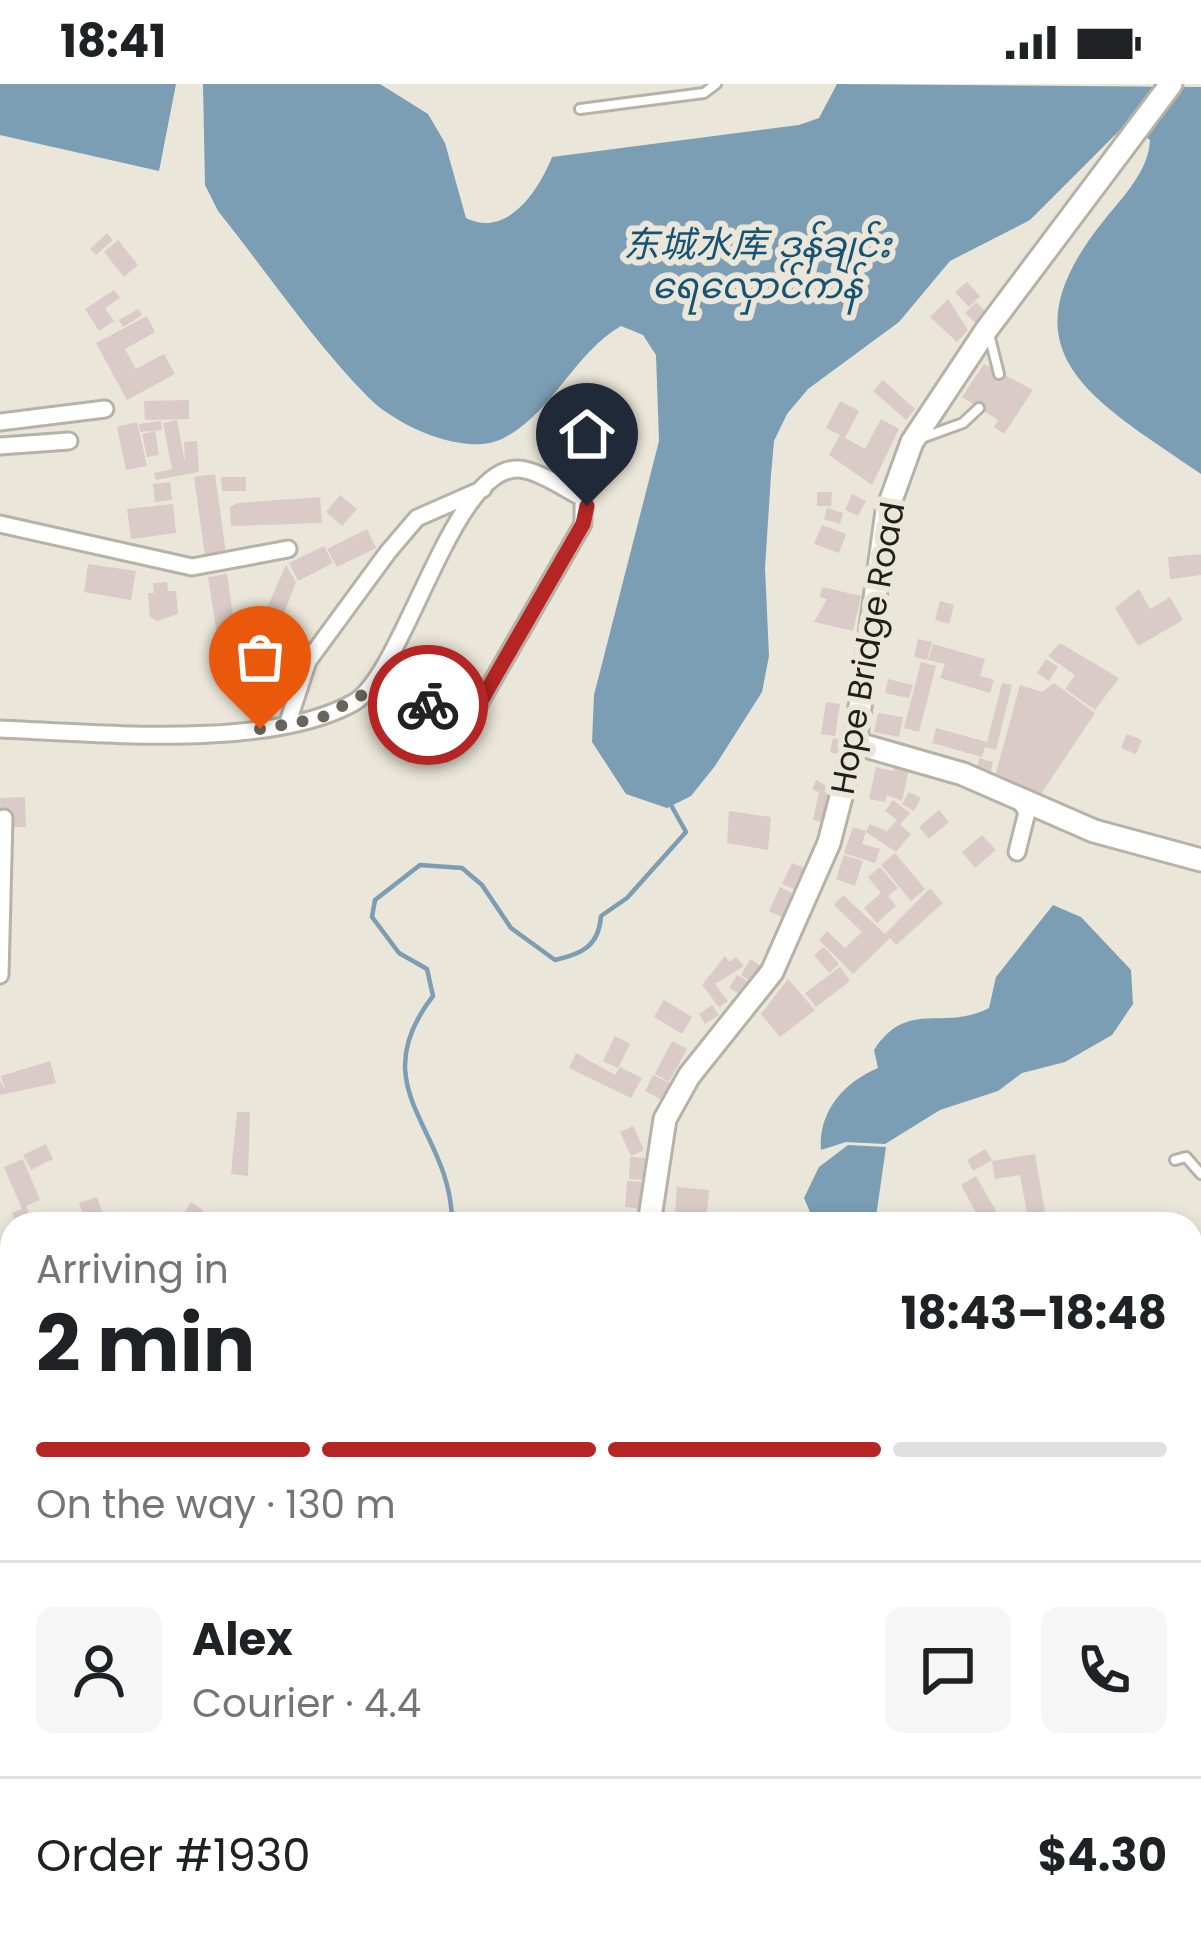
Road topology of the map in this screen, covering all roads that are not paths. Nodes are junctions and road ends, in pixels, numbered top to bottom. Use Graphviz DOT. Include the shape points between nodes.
graph roads {
  1 [pos="716,84"];
  2 [pos="1171,84"];
  3 [pos="580,109"];
  4 [pos="987,329"];
  5 [pos="999,374"];
  6 [pos="979,408"];
  7 [pos="105,409"];
  8 [pos="0,422"];
  9 [pos="70,441"];
  10 [pos="913,442"];
  11 [pos="0,446"];
  12 [pos="485,488"];
  13 [pos="0,524"];
  14 [pos="288,549"];
  15 [pos="371,690"];
  16 [pos="287,725"];
  17 [pos="0,729"];
  18 [pos="855,743"];
  19 [pos="1020,801"];
  20 [pos="4,818"];
  21 [pos="1017,852"];
  22 [pos="1201,860"];
  23 [pos="0,975"];
  24 [pos="1175,1160"];
  25 [pos="1201,1174"];
  26 [pos="651,1212"];
  1 -- 3 [label="lane" via="704,93"];
  2 -- 4 [label="main road, Hope Bridge Road"];
  4 -- 5 [label="lane"];
  4 -- 10 [label="main road, Hope Bridge Road"];
  6 -- 10 [label="lane" via="963,423"];
  7 -- 8 [label="street"];
  9 -- 11 [label="street"];
  10 -- 18 [label="main road, Hope Bridge Road" via="887,511"];
  12 -- 15 [label="street" via="460,513"];
  12 -- 15 [label="street" via="523,468 583,498 583,524 474,713 451,716 402,692"];
  12 -- 16 [label="street" via="417,518 388,552 308,661"];
  13 -- 14 [label="street" via="192,567"];
  15 -- 16 [label="street" via="321,718"];
  16 -- 17 [label="street" via="234,732"];
  18 -- 19 [label="main road" via="963,774"];
  18 -- 26 [label="main road, Hope Bridge Road" via="796,926 665,1119"];
  19 -- 21 [label="street" via="1027,812"];
  19 -- 22 [label="main road"];
  20 -- 23 [label="street"];
  24 -- 25 [label="lane" via="1186,1157"];
}
